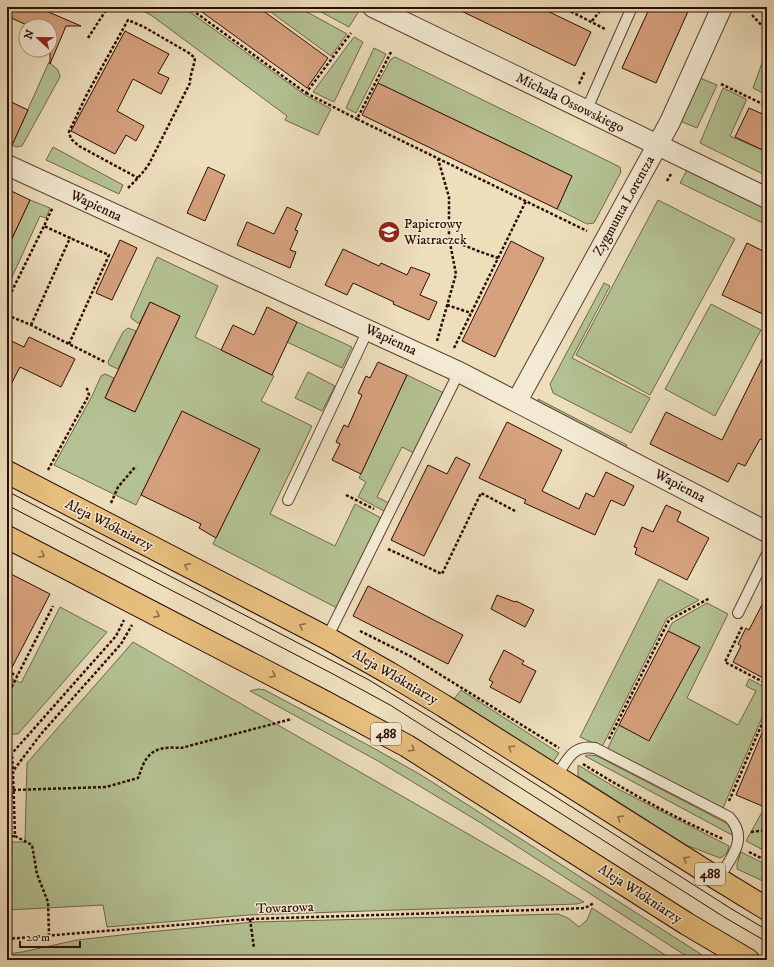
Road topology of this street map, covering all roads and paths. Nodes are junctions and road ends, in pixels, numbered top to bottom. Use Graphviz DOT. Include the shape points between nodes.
graph roads {
  1 [pos="108,7"];
  2 [pos="188,7"];
  3 [pos="373,7"];
  4 [pos="562,7"];
  5 [pos="603,7"];
  6 [pos="632,7"];
  7 [pos="722,7"];
  8 [pos="752,15"];
  9 [pos="592,21"];
  10 [pos="605,29"];
  11 [pos="767,31"];
  12 [pos="351,33"];
  13 [pos="88,38"];
  14 [pos="391,52"];
  15 [pos="721,84"];
  16 [pos="306,93"];
  17 [pos="767,106"];
  18 [pos="586,111"];
  19 [pos="357,119"];
  20 [pos="657,146"];
  21 [pos="438,159"];
  22 [pos="7,165"];
  23 [pos="138,178"];
  24 [pos="128,188"];
  25 [pos="767,198"];
  26 [pos="526,201"];
  27 [pos="54,206"];
  28 [pos="44,226"];
  29 [pos="591,233"];
  30 [pos="70,238"];
  31 [pos="449,238"];
  32 [pos="498,258"];
  33 [pos="7,301"];
  34 [pos="447,305"];
  35 [pos="471,313"];
  36 [pos="7,315"];
  37 [pos="31,325"];
  38 [pos="368,330"];
  39 [pos="69,344"];
  40 [pos="452,352"];
  41 [pos="430,358"];
  42 [pos="105,362"];
  43 [pos="459,372"];
  44 [pos="86,386"];
  45 [pos="517,401"];
  46 [pos="136,466"];
  47 [pos="47,471"];
  48 [pos="7,472"];
  49 [pos="346,495"];
  50 [pos="288,500"];
  51 [pos="517,512"];
  52 [pos="387,516"];
  53 [pos="100,521"];
  54 [pos="767,532"];
  55 [pos="7,537"];
  56 [pos="386,548"];
  57 [pos="767,554"];
  58 [pos="710,598"];
  59 [pos="53,606"];
  60 [pos="142,608"];
  61 [pos="738,612"];
  62 [pos="124,620"];
  63 [pos="746,620"];
  64 [pos="326,638"];
  65 [pos="7,671"];
  66 [pos="17,676"];
  67 [pos="767,684"];
  68 [pos="7,696"];
  69 [pos="767,712"];
  70 [pos="292,719"];
  71 [pos="602,752"];
  72 [pos="7,755"];
  73 [pos="12,755"];
  74 [pos="570,756"];
  75 [pos="7,759"];
  76 [pos="13,771"];
  77 [pos="556,777"];
  78 [pos="13,790"];
  79 [pos="7,796"];
  80 [pos="13,796"];
  81 [pos="724,814"];
  82 [pos="15,836"];
  83 [pos="7,837"];
  84 [pos="738,845"];
  85 [pos="767,861"];
  86 [pos="718,879"];
  87 [pos="594,903"];
  88 [pos="767,909"];
  89 [pos="250,919"];
  90 [pos="49,935"];
  91 [pos="7,939"];
  92 [pos="254,948"];
  93 [pos="748,960"];
  1 -- 13 [label="path"];
  2 -- 16 [label="path"];
  3 -- 18 [label="street, Michała Ossowskiego"];
  4 -- 9 [label="path"];
  5 -- 9 [label="path"];
  6 -- 18 [label="lane"];
  7 -- 20 [label="street, Zygmunta Lorentza"];
  8 -- 11 [label="path"];
  9 -- 10 [label="path"];
  12 -- 16 [label="path"];
  14 -- 19 [label="path"];
  15 -- 17 [label="path"];
  16 -- 19 [label="path"];
  18 -- 20 [label="street, Michała Ossowskiego"];
  19 -- 21 [label="path"];
  20 -- 25 [label="street, Michała Ossowskiego"];
  20 -- 45 [label="street, Zygmunta Lorentza"];
  21 -- 26 [label="path"];
  21 -- 31 [label="path" via="449,197"];
  22 -- 38 [label="street, Wapienna"];
  23 -- 23 [label="path" via="79,146 71,139 69,132 128,20 194,58 190,83 185,94 149,164"];
  23 -- 24 [label="path"];
  26 -- 29 [label="path"];
  26 -- 32 [label="path"];
  27 -- 28 [label="path"];
  28 -- 30 [label="path"];
  28 -- 33 [label="path"];
  30 -- 37 [label="path"];
  30 -- 39 [label="path" via="109,255"];
  31 -- 32 [label="path"];
  31 -- 34 [label="path" via="456,274"];
  32 -- 35 [label="path"];
  34 -- 35 [label="path"];
  34 -- 41 [label="path"];
  35 -- 40 [label="path"];
  36 -- 37 [label="path"];
  37 -- 39 [label="path"];
  38 -- 41 [label="street, Wapienna"];
  38 -- 50 [label="lane"];
  39 -- 42 [label="path"];
  41 -- 43 [label="street, Wapienna"];
  43 -- 45 [label="street, Wapienna"];
  43 -- 52 [label="lane"];
  44 -- 47 [label="path" via="89,395"];
  45 -- 54 [label="street, Wapienna"];
  46 -- 53 [label="path" via="118,487"];
  48 -- 53 [label="main road, Aleja Włókniarzy / 488"];
  49 -- 52 [label="path"];
  51 -- 56 [label="path" via="481,493 442,574"];
  52 -- 64 [label="lane"];
  64 -- 53 [label="main road, Aleja Włókniarzy / 488, one-way"];
  55 -- 60 [label="main road, Aleja Włókniarzy / 488, one-way"];
  57 -- 61 [label="lane"];
  58 -- 71 [label="path" via="669,620"];
  59 -- 66 [label="path"];
  60 -- 76 [label="path" via="121,644 41,734"];
  60 -- 93 [label="main road, Aleja Włókniarzy / 488, one-way" via="407,746 693,928"];
  62 -- 73 [label="path" via="116,636"];
  63 -- 67 [label="path" via="725,662"];
  77 -- 64 [label="main road, Aleja Włókniarzy / 488, one-way" via="421,691"];
  65 -- 66 [label="path"];
  66 -- 68 [label="path"];
  69 -- 81 [label="path"];
  70 -- 78 [label="path" via="181,748 164,748 147,758 138,778 106,787"];
  71 -- 74 [label="lane" via="586,746"];
  71 -- 81 [label="lane"];
  72 -- 73 [label="path"];
  73 -- 75 [label="path"];
  73 -- 76 [label="path"];
  74 -- 77 [label="lane"];
  74 -- 84 [label="path" via="620,787"];
  76 -- 78 [label="path"];
  86 -- 77 [label="main road, Aleja Włókniarzy / 488, one-way"];
  78 -- 80 [label="path"];
  79 -- 80 [label="path"];
  80 -- 82 [label="path"];
  81 -- 84 [label="lane" via="734,822 739,833"];
  82 -- 83 [label="path"];
  82 -- 90 [label="path" via="32,845 37,874 48,902"];
  84 -- 85 [label="path"];
  84 -- 86 [label="lane"];
  86 -- 88 [label="main road, Aleja Włókniarzy / 488"];
  87 -- 89 [label="path, Towarowa" via="585,908 565,909"];
  89 -- 90 [label="path, Towarowa"];
  89 -- 92 [label="path"];
  90 -- 91 [label="path, Towarowa"];
}
